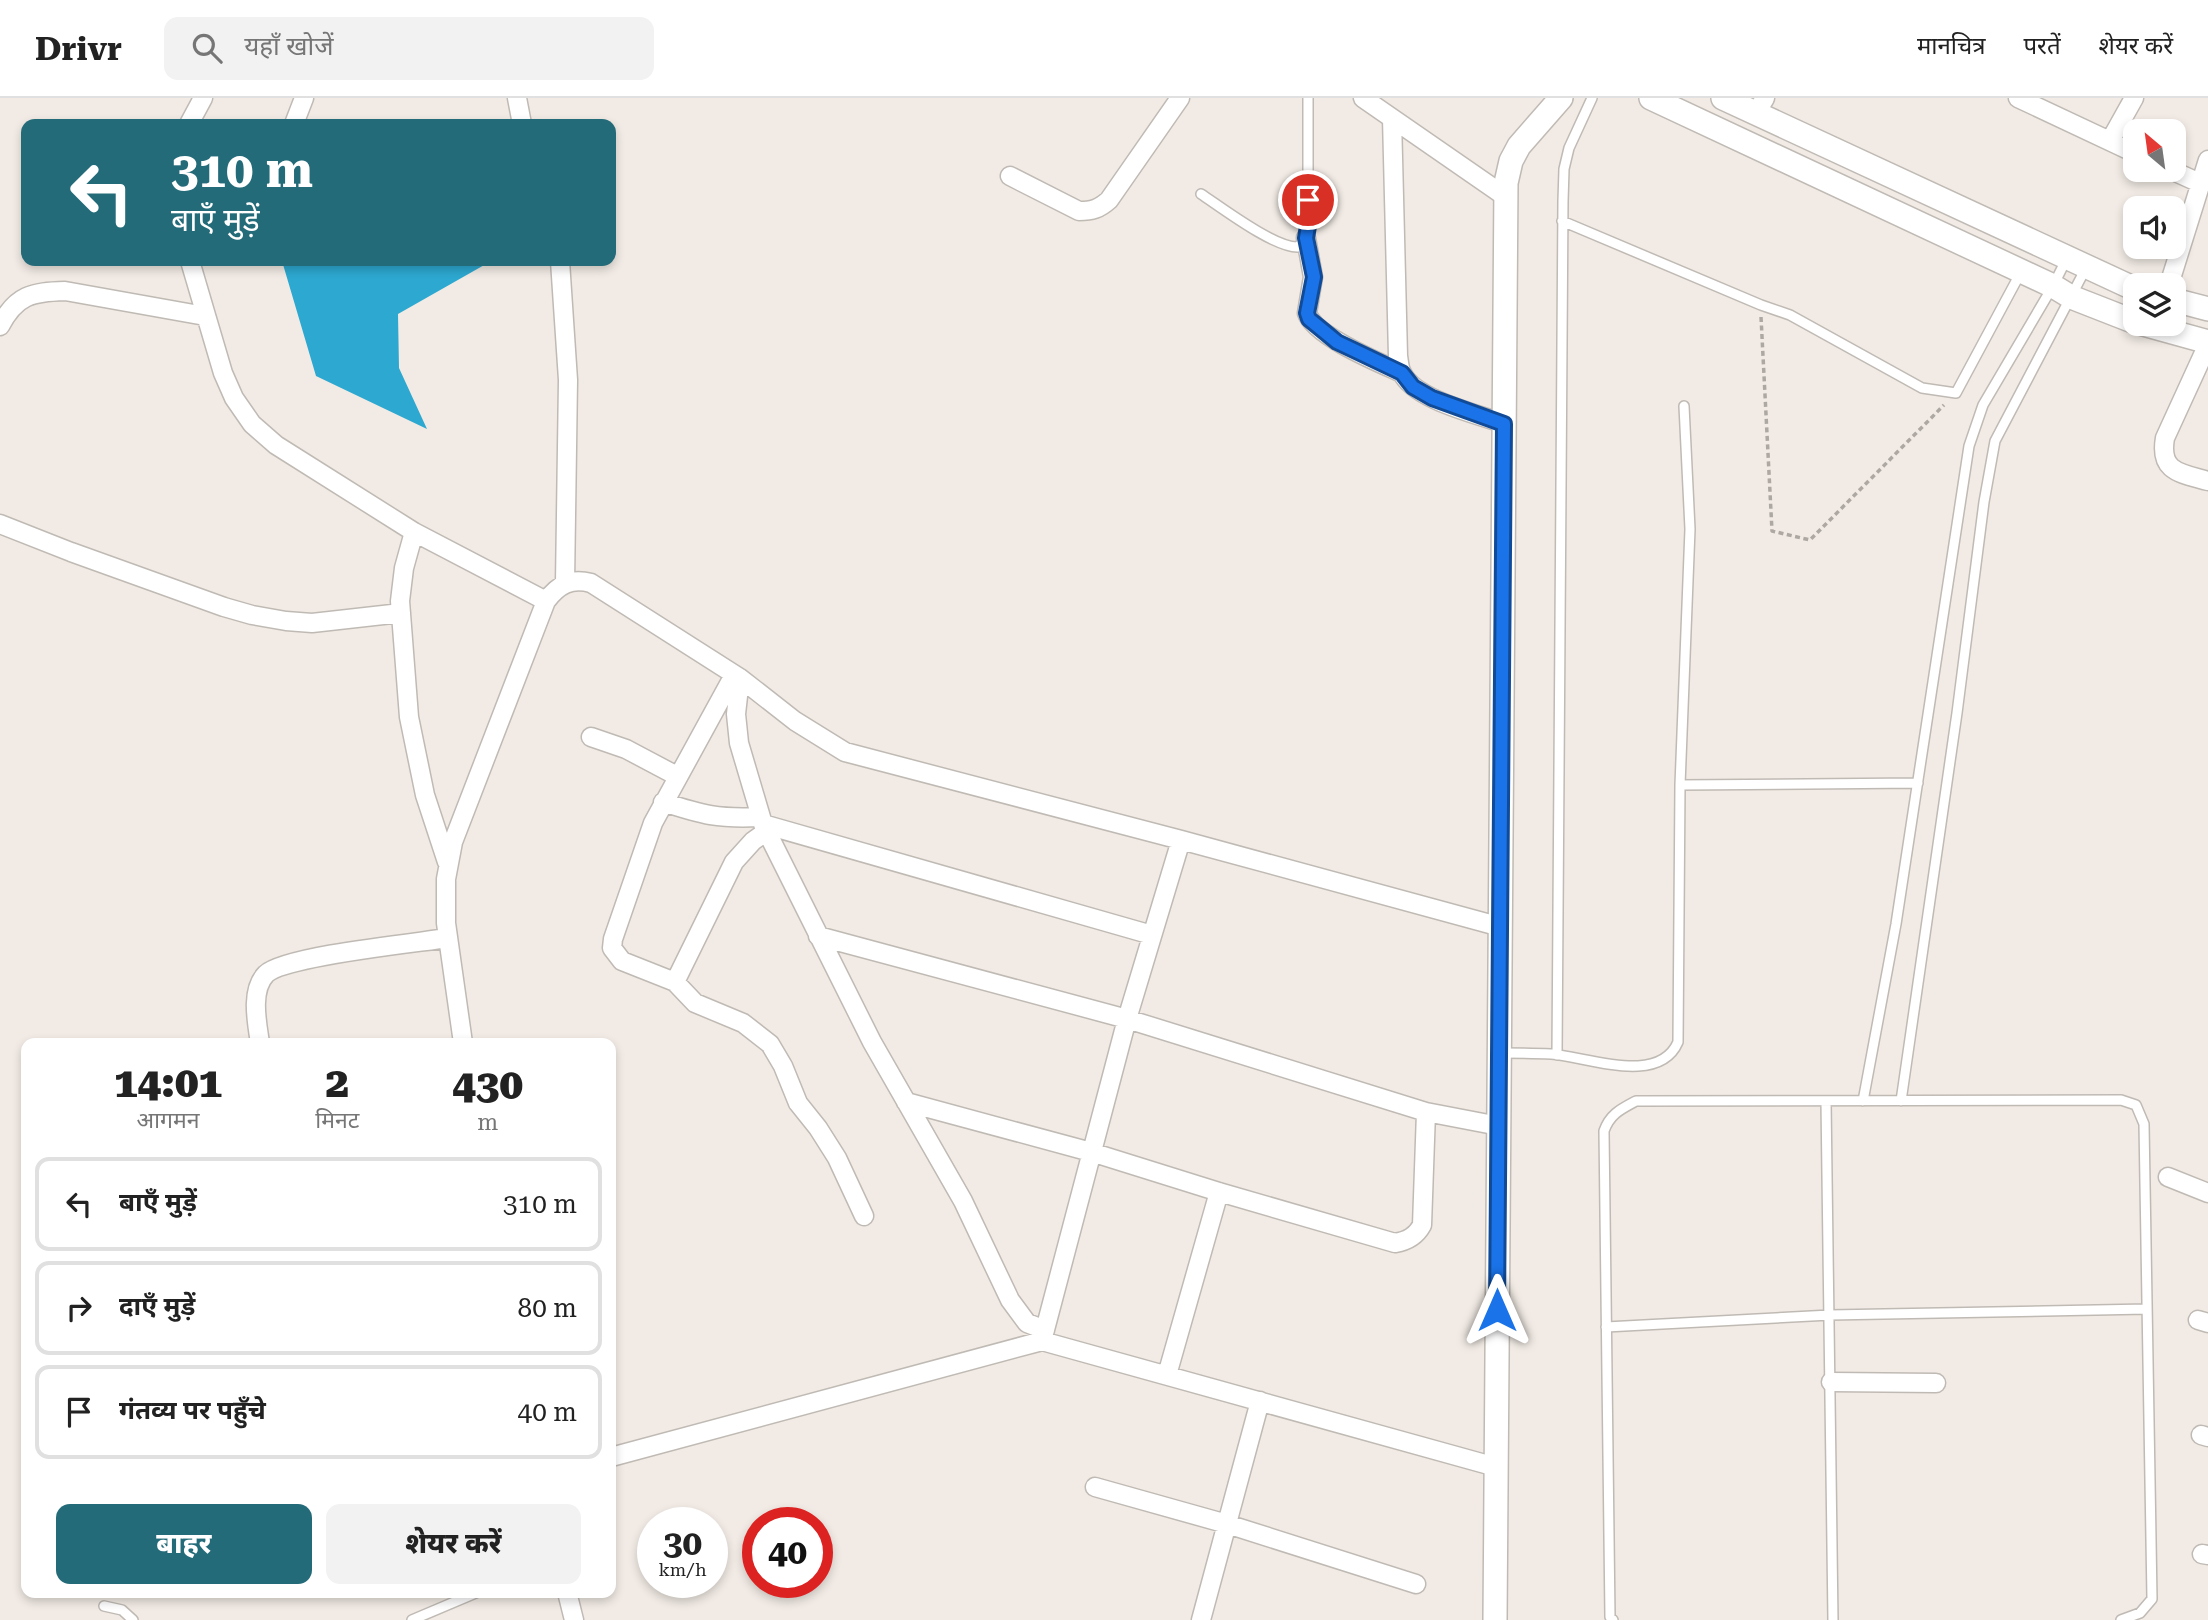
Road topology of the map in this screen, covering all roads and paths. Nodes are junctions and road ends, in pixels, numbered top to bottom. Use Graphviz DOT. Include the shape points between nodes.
graph roads {
  1 [pos="203,98"];
  2 [pos="303,98"];
  3 [pos="517,98"];
  4 [pos="1180,98"];
  5 [pos="1308,98"];
  6 [pos="1363,98"];
  7 [pos="1561,98"];
  8 [pos="1592,98"];
  9 [pos="1651,98"];
  10 [pos="1723,98"];
  11 [pos="2018,98"];
  12 [pos="2134,98"];
  13 [pos="2046,104"];
  14 [pos="1761,106"];
  15 [pos="1392,118"];
  16 [pos="192,119"];
  17 [pos="296,119"];
  18 [pos="521,119"];
  19 [pos="2110,141"];
  20 [pos="2123,147"];
  21 [pos="2186,172"];
  22 [pos="2205,174"];
  23 [pos="1010,176"];
  24 [pos="1201,194"];
  25 [pos="1506,197"];
  26 [pos="1562,221"];
  27 [pos="1306,238"];
  28 [pos="2077,262"];
  29 [pos="191,266"];
  30 [pos="560,266"];
  31 [pos="2021,272"];
  32 [pos="2173,273"];
  33 [pos="2123,283"];
  34 [pos="2062,292"];
  35 [pos="2186,303"];
  36 [pos="1760,305"];
  37 [pos="2208,309"];
  38 [pos="205,316"];
  39 [pos="2123,316"];
  40 [pos="0,326"];
  41 [pos="2184,336"];
  42 [pos="2208,343"];
  43 [pos="1402,373"];
  44 [pos="1956,393"];
  45 [pos="1684,406"];
  46 [pos="1504,424"];
  47 [pos="2208,481"];
  48 [pos="0,524"];
  49 [pos="414,532"];
  50 [pos="565,583"];
  51 [pos="546,601"];
  52 [pos="401,613"];
  53 [pos="737,676"];
  54 [pos="591,737"];
  55 [pos="677,776"];
  56 [pos="1918,783"];
  57 [pos="1680,785"];
  58 [pos="663,802"];
  59 [pos="763,824"];
  60 [pos="1181,840"];
  61 [pos="448,866"];
  62 [pos="1501,927"];
  63 [pos="1152,934"];
  64 [pos="818,936"];
  65 [pos="448,938"];
  66 [pos="675,982"];
  67 [pos="1127,1019"];
  68 [pos="260,1038"];
  69 [pos="462,1038"];
  70 [pos="1500,1053"];
  71 [pos="1557,1055"];
  72 [pos="1826,1101"];
  73 [pos="1863,1101"];
  74 [pos="1901,1101"];
  75 [pos="905,1102"];
  76 [pos="1426,1112"];
  77 [pos="1499,1126"];
  78 [pos="1091,1152"];
  79 [pos="2168,1177"];
  80 [pos="1219,1192"];
  81 [pos="2208,1193"];
  82 [pos="864,1216"];
  83 [pos="2147,1309"];
  84 [pos="1830,1314"];
  85 [pos="1606,1327"];
  86 [pos="1043,1335"];
  87 [pos="1167,1375"];
  88 [pos="1831,1382"];
  89 [pos="1936,1383"];
  90 [pos="1260,1401"];
  91 [pos="616,1456"];
  92 [pos="1496,1467"];
  93 [pos="1094,1487"];
  94 [pos="1227,1524"];
  95 [pos="1416,1584"];
  96 [pos="464,1598"];
  97 [pos="568,1598"];
  98 [pos="104,1606"];
  99 [pos="133,1620"];
  100 [pos="412,1620"];
  101 [pos="574,1620"];
  102 [pos="1201,1620"];
  103 [pos="1495,1620"];
  104 [pos="1614,1620"];
  105 [pos="1833,1620"];
  106 [pos="2121,1620"];
  1 -- 16 [label="street"];
  2 -- 17 [label="street"];
  3 -- 18 [label="street"];
  4 -- 23 [label="street" via="1109,200 1091,211 1079,211"];
  5 -- 27 [label="lane"];
  6 -- 15 [label="street"];
  7 -- 25 [label="street" via="1519,146 1511,161"];
  8 -- 26 [label="lane" via="1569,148"];
  9 -- 31 [label="street"];
  10 -- 14 [label="street"];
  11 -- 13 [label="street"];
  12 -- 19 [label="street"];
  13 -- 19 [label="street"];
  14 -- 28 [label="street"];
  15 -- 25 [label="street"];
  15 -- 43 [label="street"];
  19 -- 20 [label="street"];
  21 -- 22 [label="street"];
  22 -- 32 [label="street"];
  24 -- 27 [label="lane" via="1289,248 1298,247"];
  25 -- 46 [label="street"];
  26 -- 36 [label="lane"];
  26 -- 71 [label="lane"];
  27 -- 43 [label="street" via="1314,277 1309,319 1337,342"];
  28 -- 33 [label="street"];
  28 -- 34 [label="lane"];
  28 -- 34 [label="lane"];
  29 -- 38 [label="street"];
  30 -- 50 [label="street" via="568,380"];
  31 -- 34 [label="street"];
  31 -- 44 [label="lane"];
  34 -- 39 [label="street"];
  34 -- 56 [label="lane" via="1983,405 1969,446"];
  34 -- 74 [label="lane" via="1996,441"];
  35 -- 37 [label="street"];
  36 -- 44 [label="lane" via="1790,315 1922,388"];
  36 -- 44 [label="path" via="1772,531 1810,540"];
  38 -- 40 [label="street" via="47,291 23,298 8,310"];
  38 -- 49 [label="street" via="234,398 252,424 276,445"];
  41 -- 42 [label="street"];
  42 -- 47 [label="street" via="2162,452 2177,472"];
  43 -- 46 [label="street" via="1413,387 1432,398"];
  45 -- 57 [label="lane" via="1690,529"];
  46 -- 62 [label="street"];
  48 -- 52 [label="street" via="252,615 312,623"];
  49 -- 51 [label="street"];
  49 -- 52 [label="street" via="404,568"];
  50 -- 51 [label="street"];
  50 -- 53 [label="street" via="591,583"];
  51 -- 61 [label="street" via="453,842"];
  52 -- 61 [label="street" via="408,716 425,795"];
  53 -- 55 [label="street"];
  53 -- 59 [label="street" via="739,743"];
  53 -- 60 [label="street" via="845,752"];
  54 -- 55 [label="street" via="626,749"];
  55 -- 58 [label="street"];
  56 -- 57 [label="lane"];
  56 -- 73 [label="lane"];
  57 -- 71 [label="lane" via="1678,1042 1674,1051 1665,1060 1634,1067"];
  58 -- 59 [label="street" via="707,816"];
  58 -- 66 [label="street" via="612,948 622,961"];
  59 -- 63 [label="street"];
  59 -- 64 [label="street"];
  59 -- 66 [label="street" via="734,862"];
  60 -- 62 [label="street"];
  60 -- 63 [label="street"];
  61 -- 65 [label="street"];
  62 -- 70 [label="street"];
  63 -- 67 [label="street"];
  64 -- 67 [label="street"];
  64 -- 75 [label="street"];
  65 -- 68 [label="street" via="310,959 274,969 261,982 257,999"];
  65 -- 69 [label="street"];
  66 -- 82 [label="street" via="695,1003 743,1023 770,1044 798,1103 837,1158"];
  67 -- 76 [label="street"];
  67 -- 78 [label="street"];
  70 -- 71 [label="lane"];
  70 -- 77 [label="street"];
  72 -- 73 [label="lane"];
  72 -- 84 [label="lane"];
  72 -- 85 [label="lane" via="1636,1101 1608,1120 1604,1131"];
  73 -- 74 [label="lane"];
  74 -- 83 [label="lane" via="2121,1100 2136,1105 2144,1124"];
  75 -- 78 [label="street"];
  75 -- 86 [label="street" via="963,1201 1010,1300"];
  76 -- 77 [label="street"];
  76 -- 80 [label="street" via="1422,1225 1406,1241 1395,1243"];
  77 -- 92 [label="street"];
  78 -- 80 [label="street"];
  78 -- 86 [label="street"];
  79 -- 81 [label="street"];
  80 -- 87 [label="street"];
  83 -- 84 [label="lane"];
  83 -- 106 [label="lane" via="2152,1599 2140,1613"];
  84 -- 85 [label="lane"];
  84 -- 88 [label="lane"];
  85 -- 104 [label="lane" via="1610,1617"];
  86 -- 87 [label="street"];
  86 -- 91 [label="street"];
  87 -- 90 [label="street"];
  88 -- 89 [label="street"];
  88 -- 105 [label="lane"];
  90 -- 92 [label="street"];
  90 -- 94 [label="street"];
  92 -- 103 [label="street"];
  93 -- 94 [label="street"];
  94 -- 95 [label="street"];
  94 -- 102 [label="street"];
  96 -- 100 [label="lane"];
  97 -- 101 [label="street"];
  98 -- 99 [label="lane" via="122,1610"];
}
